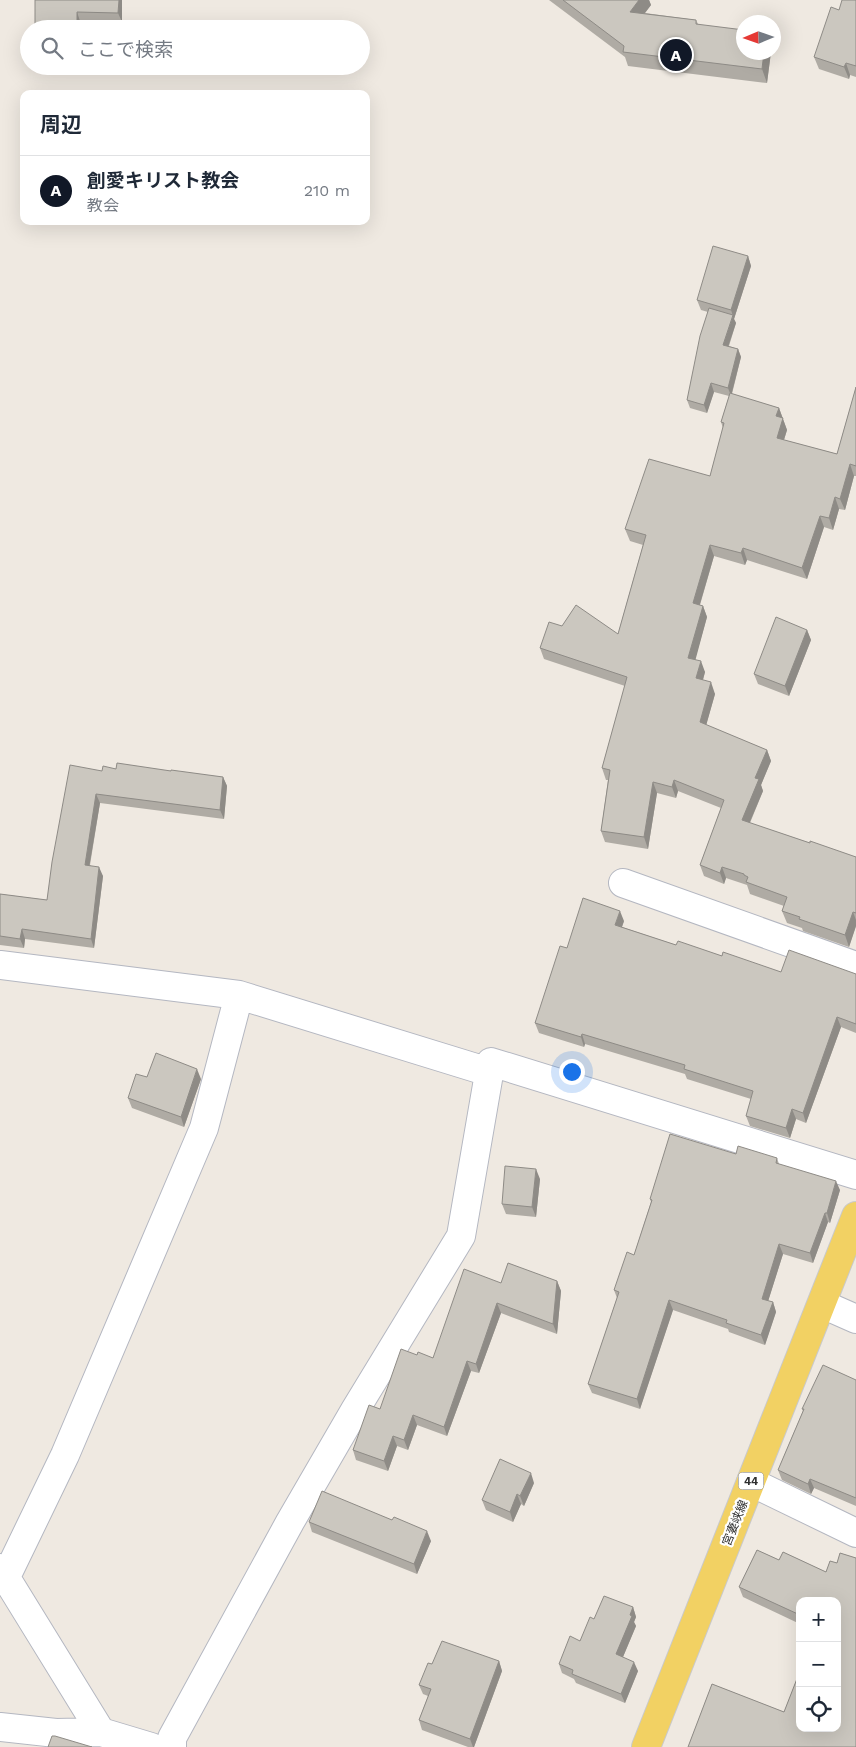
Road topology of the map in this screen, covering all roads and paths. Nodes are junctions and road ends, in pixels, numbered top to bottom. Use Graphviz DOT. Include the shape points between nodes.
graph roads {
  1 [pos="623,883"];
  2 [pos="0,965"];
  3 [pos="856,966"];
  4 [pos="239,995"];
  5 [pos="489,1072"];
  6 [pos="856,1175"];
  7 [pos="856,1216"];
  8 [pos="822,1304"];
  9 [pos="856,1319"];
  10 [pos="751,1482"];
  11 [pos="856,1533"];
  12 [pos="3,1572"];
  13 [pos="0,1727"];
  14 [pos="101,1732"];
  15 [pos="151,1747"];
  16 [pos="172,1747"];
  17 [pos="646,1747"];
  1 -- 3 [label="street"];
  2 -- 4 [label="street"];
  4 -- 5 [label="street"];
  4 -- 12 [label="street" via="204,1128 65,1455"];
  5 -- 6 [label="street" via="491,1062"];
  5 -- 16 [label="street" via="461,1236 290,1522 172,1738"];
  7 -- 8 [label="main road, 宮妻峡線 / 44"];
  8 -- 9 [label="street"];
  8 -- 10 [label="main road, 宮妻峡線 / 44"];
  10 -- 11 [label="street"];
  10 -- 17 [label="main road, 宮妻峡線 / 44"];
  12 -- 14 [label="street"];
  13 -- 14 [label="street" via="56,1733"];
  14 -- 15 [label="street"];
}
